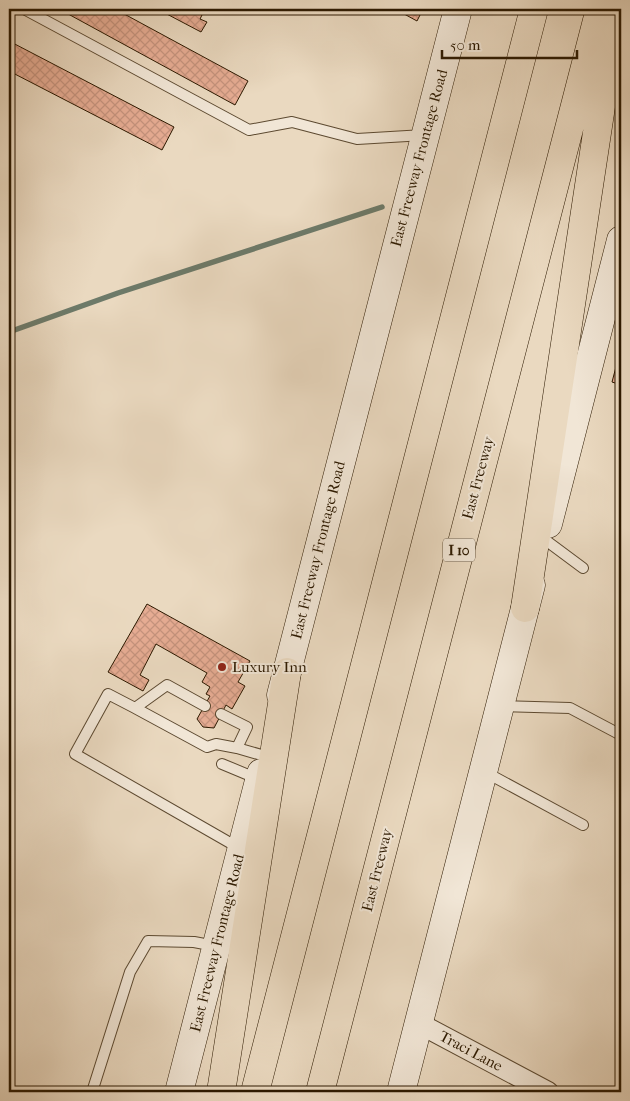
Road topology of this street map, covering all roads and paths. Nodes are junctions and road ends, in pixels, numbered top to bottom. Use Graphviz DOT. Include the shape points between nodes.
graph roads {
  1 [pos="24,9"];
  2 [pos="458,9"];
  3 [pos="534,9"];
  4 [pos="600,9"];
  5 [pos="615,9"];
  6 [pos="425,135"];
  7 [pos="621,240"];
  8 [pos="616,280"];
  9 [pos="544,540"];
  10 [pos="583,568"];
  11 [pos="525,608"];
  12 [pos="287,672"];
  13 [pos="205,706"];
  14 [pos="500,706"];
  15 [pos="135,708"];
  16 [pos="221,714"];
  17 [pos="621,735"];
  18 [pos="237,748"];
  19 [pos="222,764"];
  20 [pos="262,768"];
  21 [pos="484,772"];
  22 [pos="584,825"];
  23 [pos="241,849"];
  24 [pos="216,946"];
  25 [pos="420,1024"];
  26 [pos="527,1087"];
  27 [pos="92,1092"];
  28 [pos="179,1092"];
  29 [pos="221,1092"];
  30 [pos="255,1092"];
  31 [pos="320,1092"];
  32 [pos="401,1092"];
  33 [pos="548,1092"];
  1 -- 6 [label="lane" via="249,130 292,122 357,139"];
  2 -- 6 [label="main road, East Freeway Frontage Road"];
  3 -- 30 [label="highway"];
  4 -- 31 [label="highway, East Freeway / I 10"];
  5 -- 11 [label="highway"];
  6 -- 12 [label="main road, East Freeway Frontage Road"];
  7 -- 8 [label="main road"];
  8 -- 9 [label="main road"];
  9 -- 10 [label="lane"];
  9 -- 11 [label="main road"];
  11 -- 14 [label="main road"];
  12 -- 20 [label="main road, East Freeway Frontage Road"];
  12 -- 29 [label="highway"];
  13 -- 15 [label="lane" via="167,685"];
  14 -- 17 [label="lane" via="570,708"];
  14 -- 21 [label="main road"];
  15 -- 18 [label="lane" via="208,752 216,744"];
  15 -- 23 [label="lane" via="108,694 75,754"];
  16 -- 18 [label="lane" via="247,727"];
  18 -- 20 [label="lane"];
  19 -- 20 [label="lane"];
  20 -- 23 [label="main road, East Freeway Frontage Road"];
  21 -- 22 [label="lane"];
  21 -- 25 [label="main road"];
  23 -- 24 [label="main road, East Freeway Frontage Road"];
  24 -- 27 [label="lane" via="148,940 130,972"];
  24 -- 28 [label="main road, East Freeway Frontage Road"];
  25 -- 26 [label="street, Traci Lane"];
  25 -- 32 [label="main road"];
  26 -- 33 [label="street, Traci Lane"];
}
